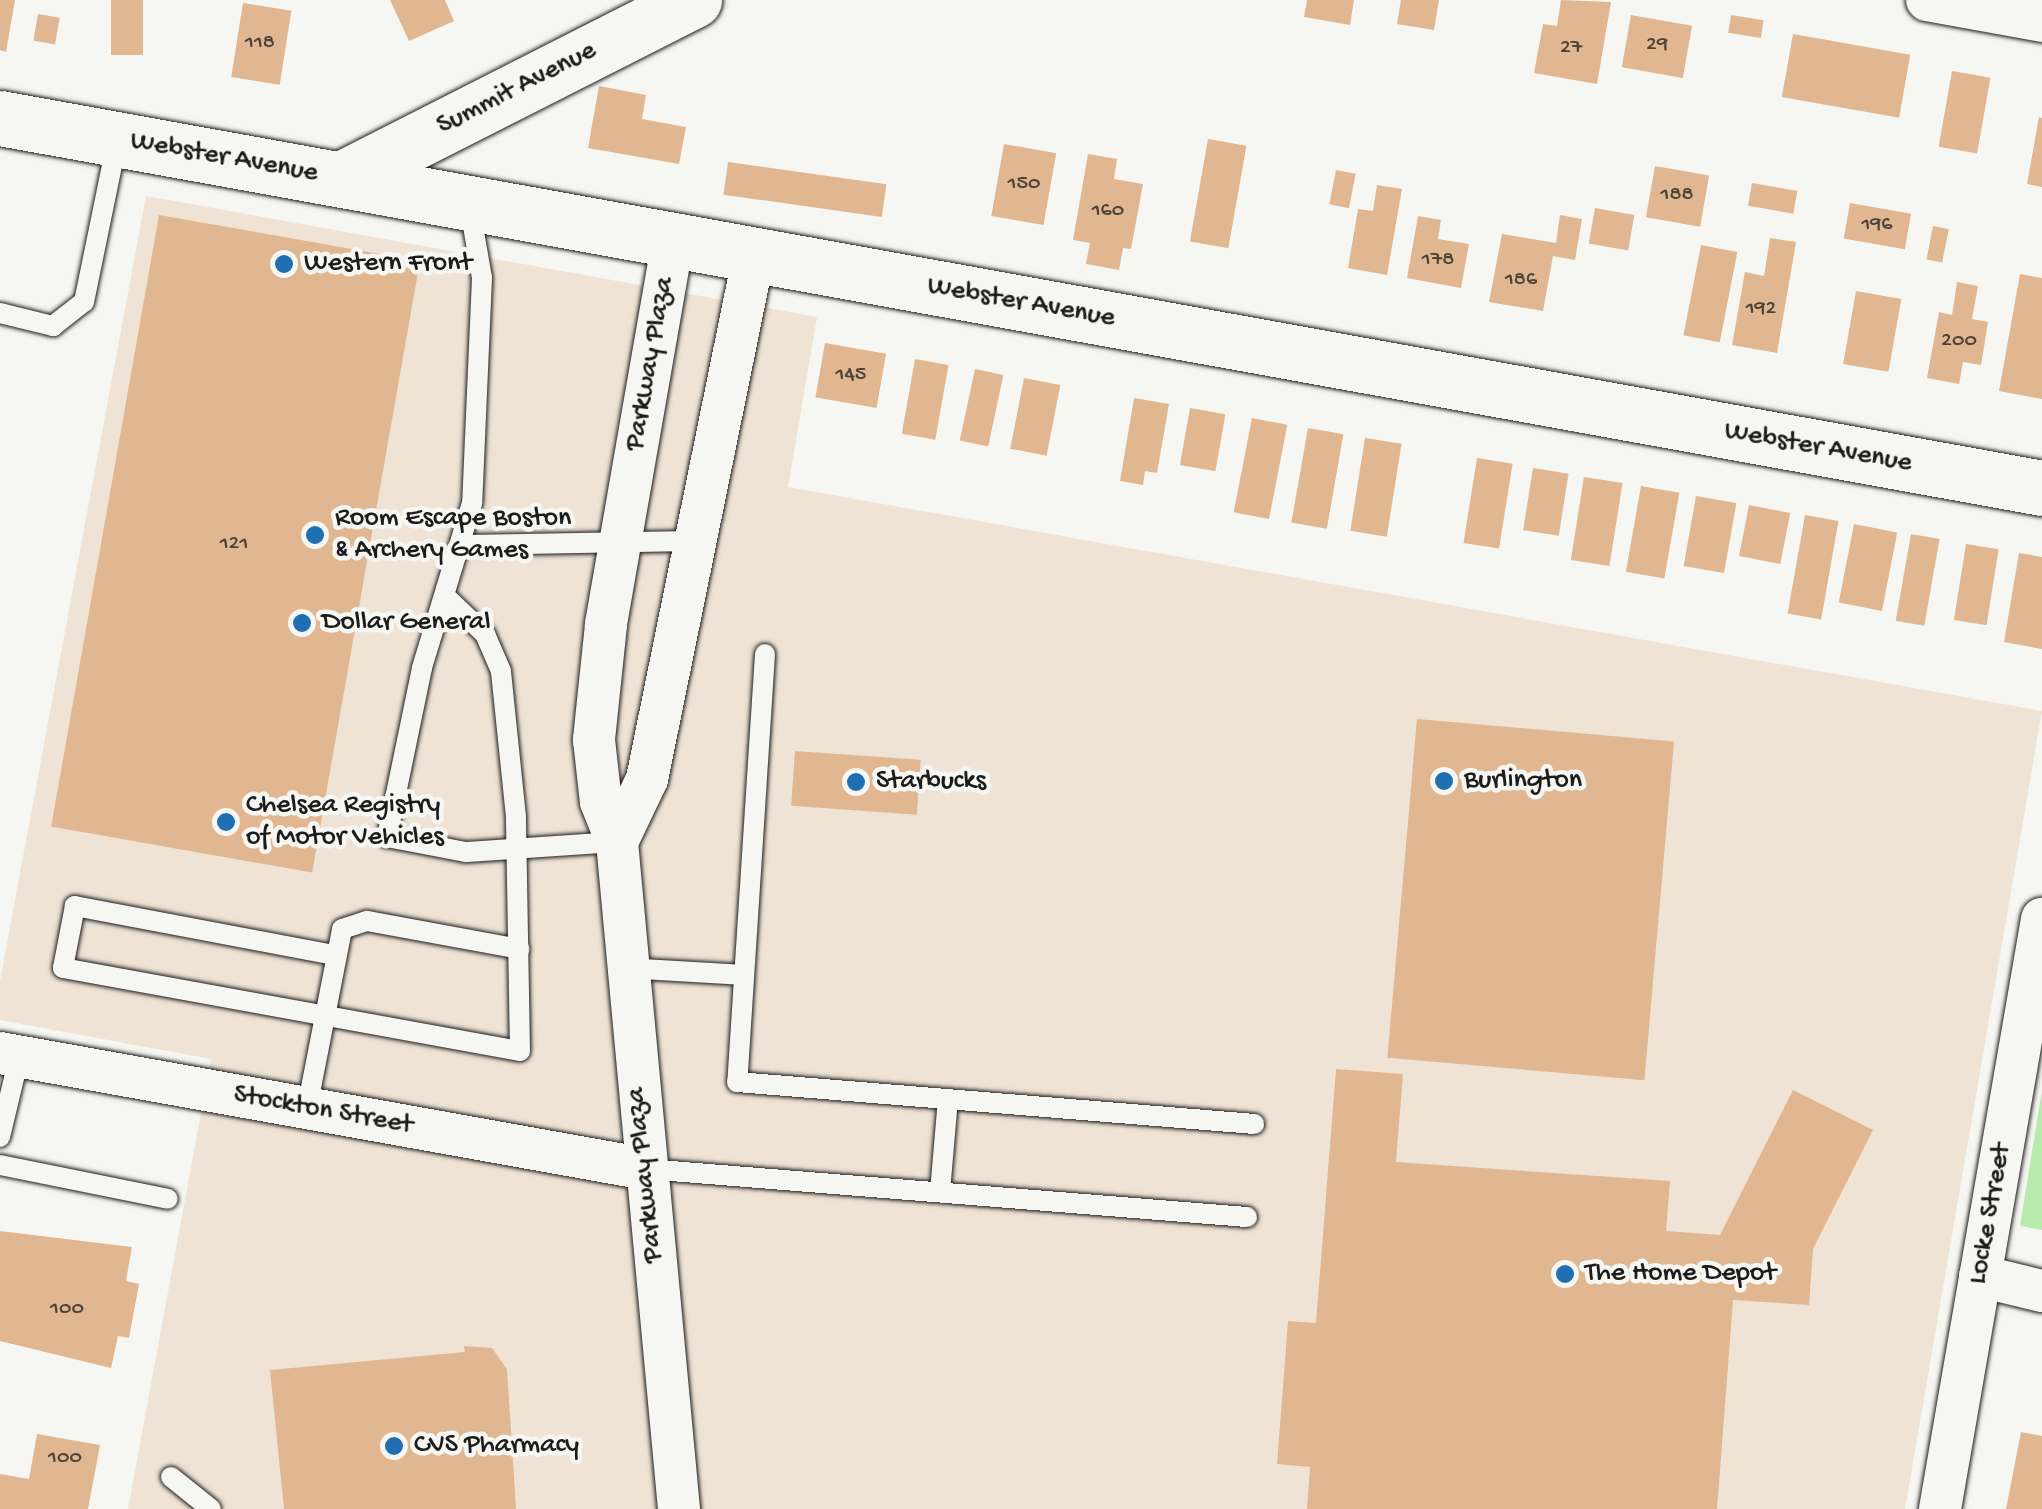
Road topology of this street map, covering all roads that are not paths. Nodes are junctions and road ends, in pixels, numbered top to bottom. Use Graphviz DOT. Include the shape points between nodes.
graph roads {
  1 [pos="694,0"];
  2 [pos="1927,0"];
  3 [pos="2042,22"];
  4 [pos="0,118"];
  5 [pos="117,139"];
  6 [pos="341,179"];
  7 [pos="468,202"];
  8 [pos="673,240"];
  9 [pos="754,254"];
  10 [pos="0,314"];
  11 [pos="2042,488"];
  12 [pos="696,541"];
  13 [pos="620,542"];
  14 [pos="462,545"];
  15 [pos="446,597"];
  16 [pos="766,654"];
  17 [pos="617,842"];
  18 [pos="515,849"];
  19 [pos="2042,921"];
  20 [pos="519,949"];
  21 [pos="334,955"];
  22 [pos="626,968"];
  23 [pos="744,975"];
  24 [pos="324,1015"];
  25 [pos="10,1055"];
  26 [pos="948,1100"];
  27 [pos="307,1108"];
  28 [pos="1254,1124"];
  29 [pos="0,1137"];
  30 [pos="0,1164"];
  31 [pos="646,1169"];
  32 [pos="940,1192"];
  33 [pos="168,1199"];
  34 [pos="1247,1217"];
  35 [pos="1980,1276"];
  36 [pos="2042,1291"];
  37 [pos="170,1476"];
  38 [pos="211,1509"];
  39 [pos="679,1509"];
  40 [pos="1940,1509"];
  1 -- 6 [label="street, Summit Avenue"];
  2 -- 3 [label="street"];
  4 -- 5 [label="street, Webster Avenue"];
  5 -- 6 [label="street, Webster Avenue"];
  5 -- 10 [label="lane" via="84,302 54,326"];
  6 -- 7 [label="street, Webster Avenue"];
  7 -- 8 [label="street, Webster Avenue"];
  7 -- 14 [label="lane" via="482,278 472,503"];
  8 -- 9 [label="street, Webster Avenue"];
  8 -- 13 [label="street, Parkway Plaza"];
  9 -- 11 [label="street, Webster Avenue"];
  9 -- 12 [label="street, Parkway Plaza"];
  12 -- 13 [label="lane"];
  12 -- 17 [label="street, Parkway Plaza" via="647,778"];
  13 -- 14 [label="lane"];
  13 -- 17 [label="street, Parkway Plaza" via="594,740 598,789"];
  14 -- 15 [label="lane"];
  15 -- 18 [label="lane" via="485,634 498,658"];
  15 -- 18 [label="lane" via="422,668 387,838 466,852"];
  16 -- 23 [label="lane"];
  17 -- 18 [label="lane"];
  17 -- 22 [label="street, Parkway Plaza"];
  18 -- 20 [label="lane"];
  19 -- 35 [label="street, Locke Street"];
  20 -- 21 [label="lane" via="360,921 342,929"];
  20 -- 24 [label="lane" via="520,1052"];
  21 -- 24 [label="lane"];
  21 -- 24 [label="lane" via="75,906 63,968"];
  22 -- 23 [label="lane"];
  22 -- 31 [label="street, Parkway Plaza"];
  23 -- 26 [label="lane" via="736,1082"];
  24 -- 27 [label="lane"];
  25 -- 27 [label="street, Stockton Street"];
  25 -- 29 [label="lane"];
  26 -- 28 [label="lane"];
  26 -- 32 [label="lane"];
  27 -- 31 [label="street, Stockton Street"];
  30 -- 33 [label="lane"];
  31 -- 32 [label="lane"];
  31 -- 39 [label="street, Parkway Plaza"];
  32 -- 34 [label="lane"];
  35 -- 36 [label="street"];
  35 -- 40 [label="street, Locke Street"];
  37 -- 38 [label="lane"];
}
